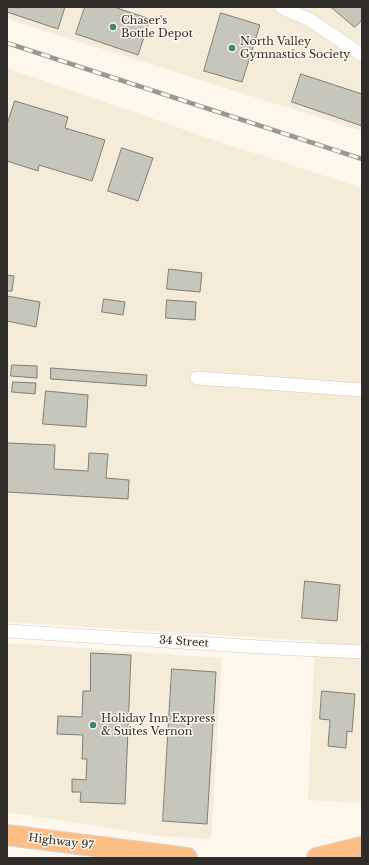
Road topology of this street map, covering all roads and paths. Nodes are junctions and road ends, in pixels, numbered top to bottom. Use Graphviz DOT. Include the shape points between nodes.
graph roads {
  1 [pos="281,7"];
  2 [pos="362,55"];
  3 [pos="197,378"];
  4 [pos="362,390"];
  5 [pos="7,631"];
  6 [pos="362,652"];
  7 [pos="7,835"];
  8 [pos="362,847"];
  9 [pos="187,858"];
  10 [pos="317,858"];
  1 -- 2 [label="street" via="310,20"];
  3 -- 4 [label="street"];
  5 -- 6 [label="street, 34 Street"];
  7 -- 9 [label="highway, Highway 97"];
  8 -- 10 [label="highway"];
}
